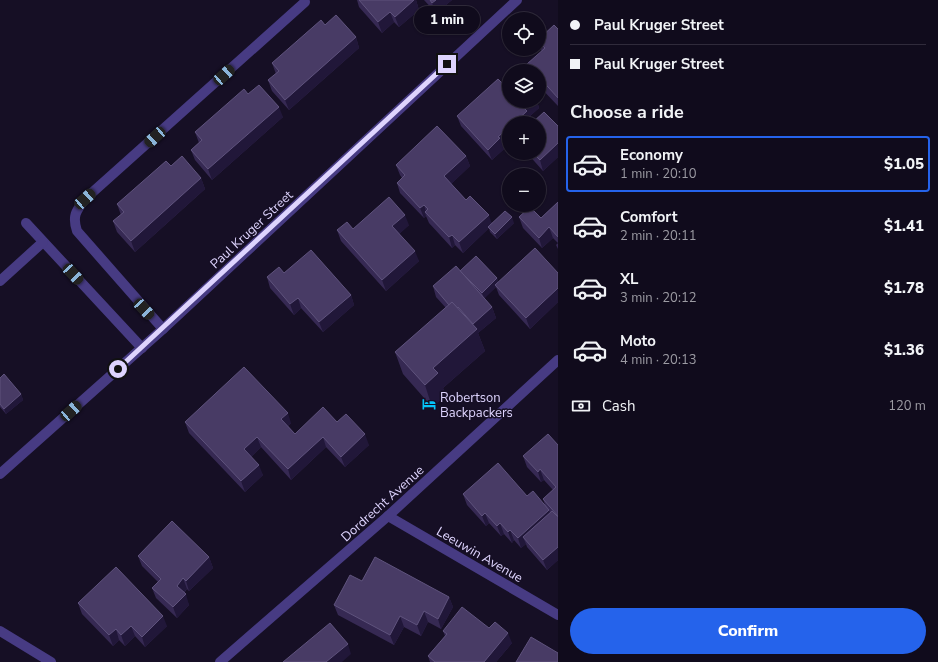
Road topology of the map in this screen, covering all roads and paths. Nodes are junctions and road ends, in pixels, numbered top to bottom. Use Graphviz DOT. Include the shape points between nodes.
graph roads {
  1 [pos="517,0"];
  2 [pos="305,2"];
  3 [pos="26,223"];
  4 [pos="43,242"];
  5 [pos="0,281"];
  6 [pos="163,328"];
  7 [pos="142,348"];
  8 [pos="558,360"];
  9 [pos="0,474"];
  10 [pos="388,516"];
  11 [pos="558,615"];
  12 [pos="0,631"];
  13 [pos="51,662"];
  14 [pos="220,662"];
  1 -- 6 [label="street, Paul Kruger Street"];
  2 -- 6 [label="street" via="85,199 77,210 74,221 77,231"];
  3 -- 4 [label="street"];
  4 -- 5 [label="street"];
  4 -- 7 [label="street"];
  6 -- 7 [label="street, Paul Kruger Street"];
  7 -- 9 [label="street, Paul Kruger Street"];
  8 -- 10 [label="street, Dordrecht Avenue"];
  10 -- 11 [label="street, Leeuwin Avenue"];
  10 -- 14 [label="street, Dordrecht Avenue"];
  12 -- 13 [label="street"];
}
